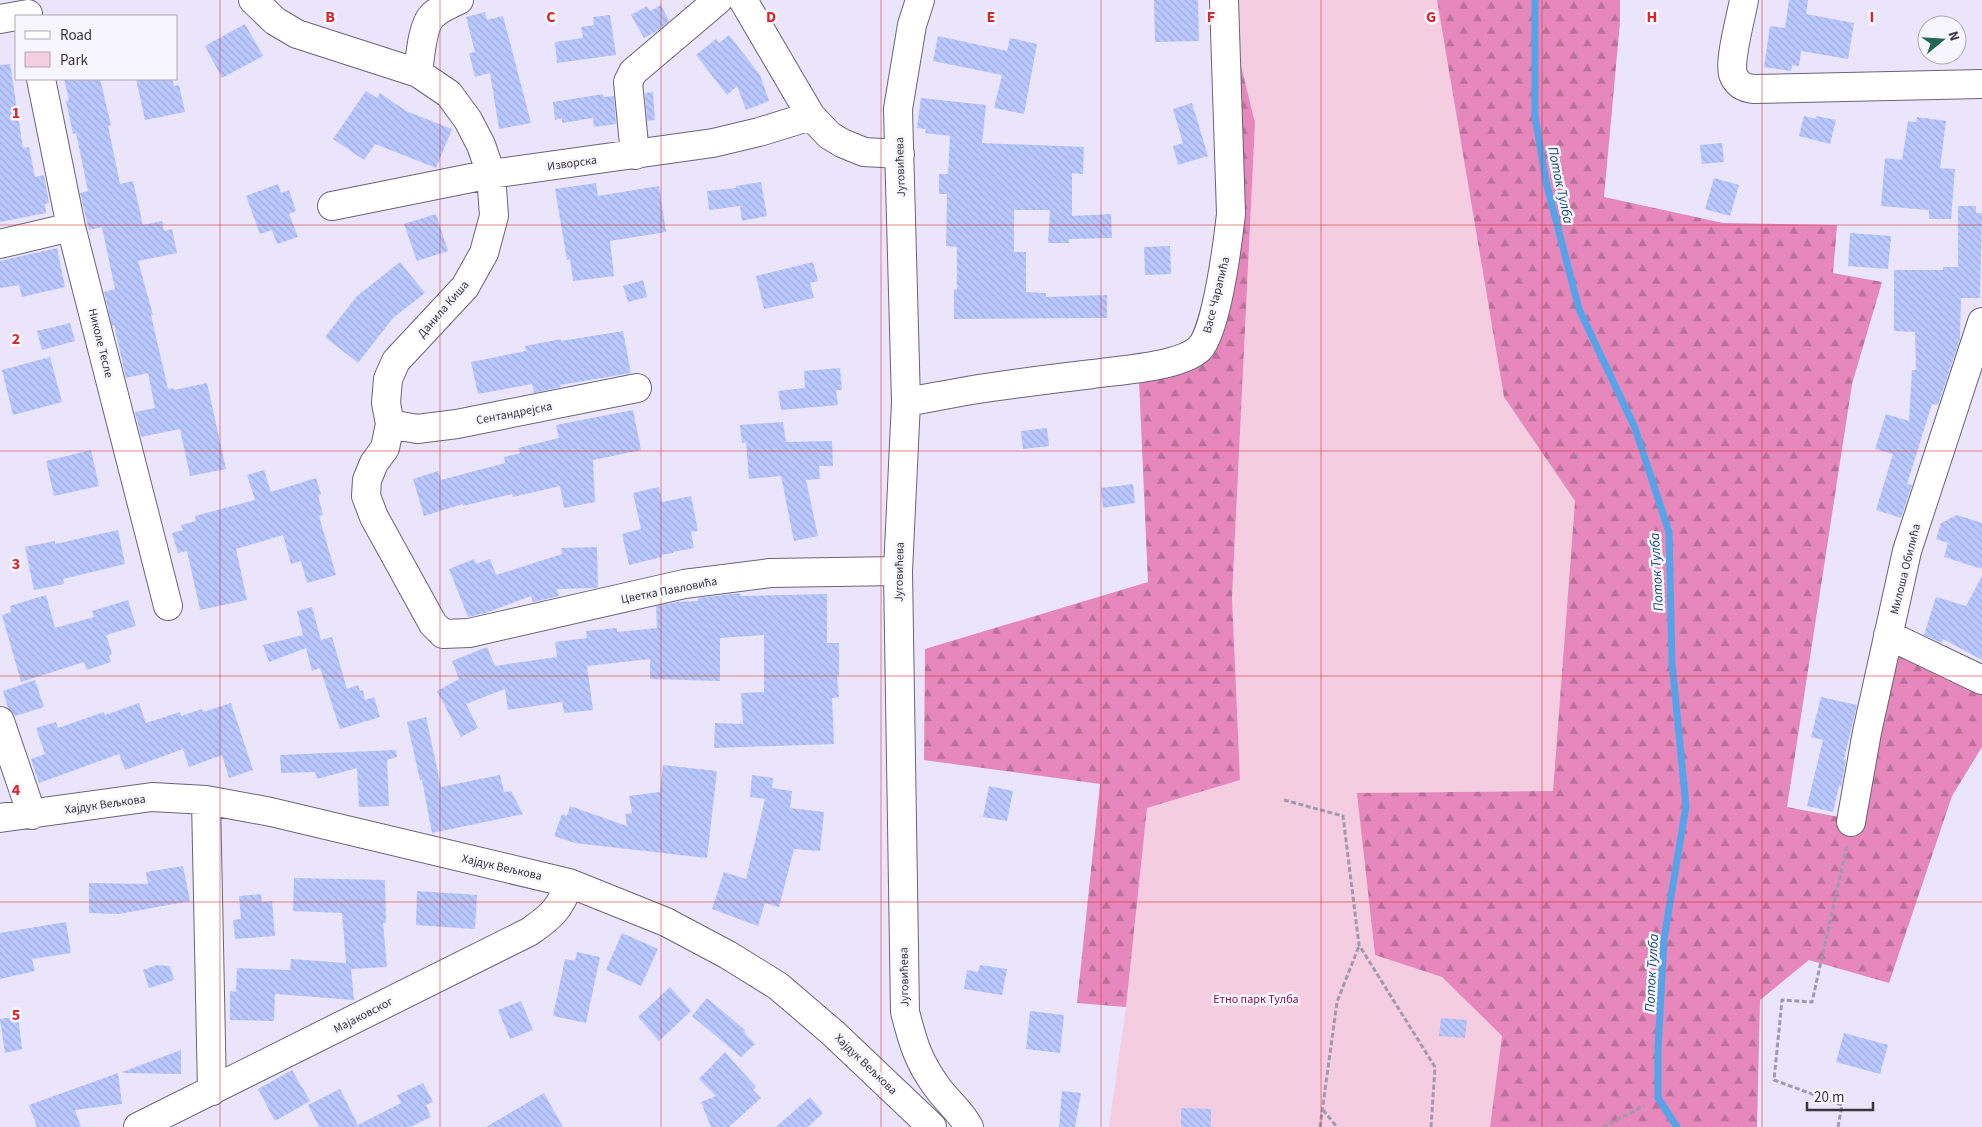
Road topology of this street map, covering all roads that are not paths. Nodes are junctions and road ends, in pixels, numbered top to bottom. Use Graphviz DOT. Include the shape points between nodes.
graph roads {
  1 [pos="252,0"];
  2 [pos="459,0"];
  3 [pos="718,0"];
  4 [pos="743,0"];
  5 [pos="920,0"];
  6 [pos="1224,0"];
  7 [pos="1744,0"];
  8 [pos="27,10"];
  9 [pos="0,19"];
  10 [pos="418,73"];
  11 [pos="41,80"];
  12 [pos="1982,84"];
  13 [pos="811,116"];
  14 [pos="900,154"];
  15 [pos="635,155"];
  16 [pos="492,174"];
  17 [pos="332,206"];
  18 [pos="71,228"];
  19 [pos="0,244"];
  20 [pos="1982,322"];
  21 [pos="637,388"];
  22 [pos="906,402"];
  23 [pos="390,424"];
  24 [pos="898,571"];
  25 [pos="168,606"];
  26 [pos="443,634"];
  27 [pos="1888,635"];
  28 [pos="1982,680"];
  29 [pos="0,721"];
  30 [pos="206,800"];
  31 [pos="32,815"];
  32 [pos="0,818"];
  33 [pos="1852,822"];
  34 [pos="570,882"];
  35 [pos="212,1091"];
  36 [pos="138,1127"];
  37 [pos="932,1127"];
  38 [pos="969,1127"];
  1 -- 10 [label="street, Данила Киша" via="274,21 297,34"];
  2 -- 10 [label="street" via="431,17"];
  3 -- 15 [label="street" via="633,72 628,82"];
  4 -- 13 [label="street"];
  5 -- 14 [label="street, Југовићева" via="912,24 898,109"];
  6 -- 22 [label="street, Васе Чарапића" via="1230,214 1219,292 1209,331 1200,349 1182,358 1151,366 990,387"];
  7 -- 12 [label="street" via="1732,63 1733,74 1744,88"];
  8 -- 9 [label="street"];
  10 -- 16 [label="street, Данила Киша" via="449,94 463,113"];
  11 -- 18 [label="street, Николе Тесле"];
  13 -- 14 [label="street" via="828,135 842,143 864,152"];
  13 -- 15 [label="street, Изворска" via="712,143"];
  14 -- 22 [label="street, Југовићева"];
  15 -- 16 [label="street, Изворска"];
  16 -- 17 [label="street, Изворска"];
  16 -- 23 [label="street, Данила Киша" via="494,216 484,253 466,286 396,361 388,379 386,403"];
  18 -- 19 [label="street"];
  18 -- 25 [label="street, Николе Тесле"];
  20 -- 27 [label="street, Милоша Обилића" via="1907,551"];
  21 -- 23 [label="street, Сентандрејска" via="457,424 417,428"];
  22 -- 24 [label="street, Југовићева"];
  23 -- 26 [label="street, Данила Киша" via="385,448 367,480 366,496 374,517 433,624"];
  24 -- 26 [label="street, Цветка Павловића" via="770,573 684,584 469,633"];
  24 -- 38 [label="street, Југовићева" via="905,1012 914,1049 924,1067"];
  27 -- 28 [label="street"];
  27 -- 33 [label="street, Милоша Обилића"];
  29 -- 31 [label="street"];
  30 -- 31 [label="street, Хајдук Вељкова" via="152,797"];
  30 -- 34 [label="street, Хајдук Вељкова" via="271,812"];
  30 -- 35 [label="street"];
  31 -- 32 [label="street, Хајдук Вељкова"];
  34 -- 35 [label="street, Мајаковског" via="564,900 551,918 529,932"];
  34 -- 37 [label="street, Хајдук Вељкова" via="666,922 778,986"];
  35 -- 36 [label="street, Мајаковског"];
}
